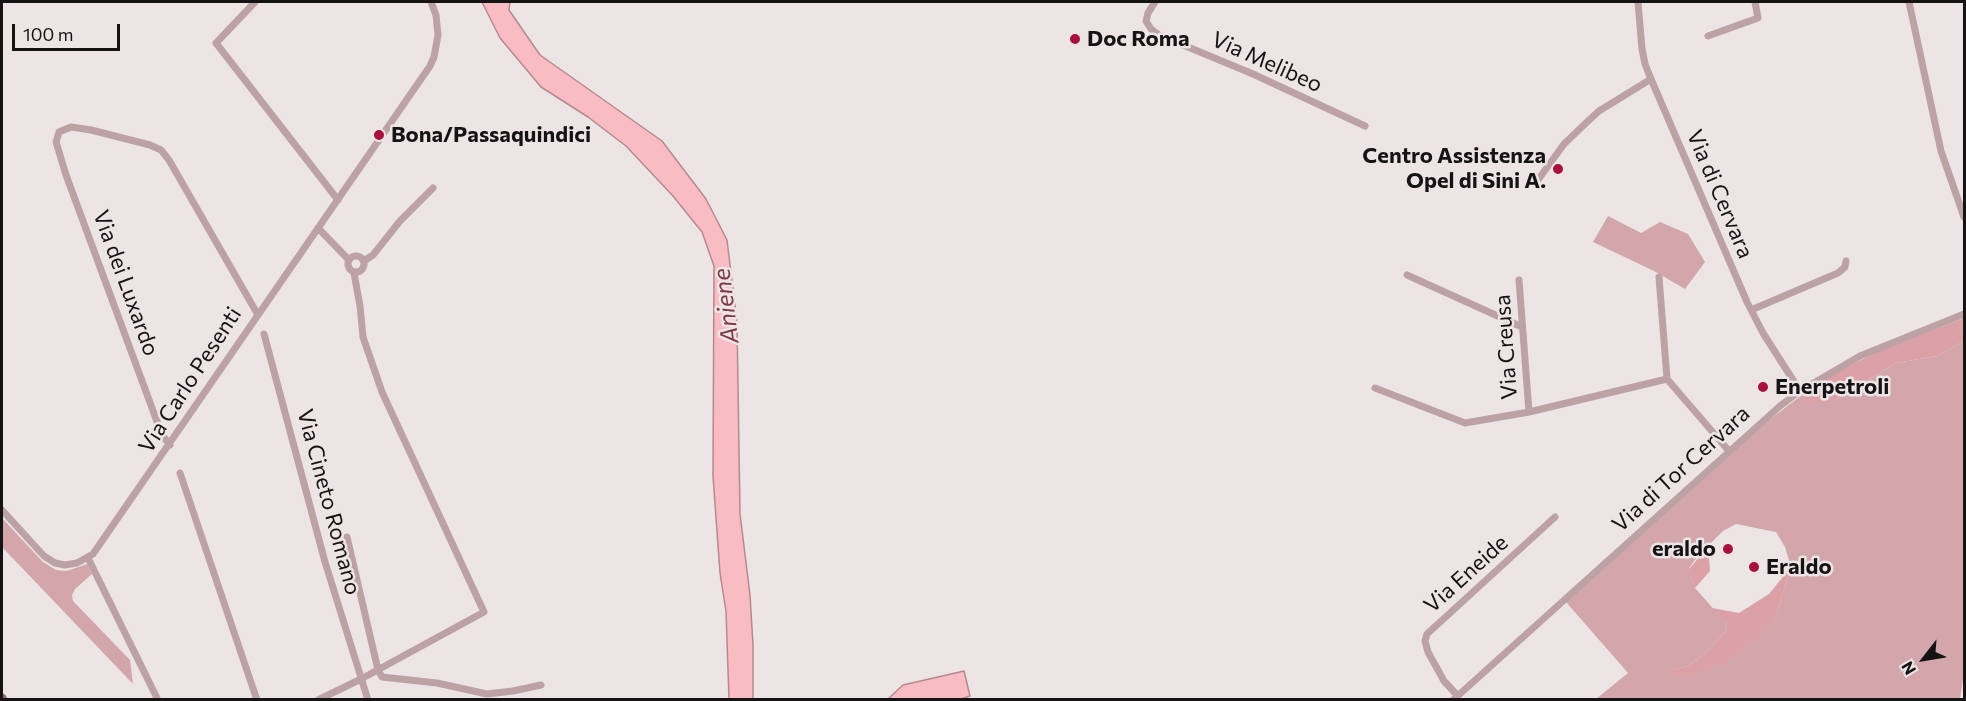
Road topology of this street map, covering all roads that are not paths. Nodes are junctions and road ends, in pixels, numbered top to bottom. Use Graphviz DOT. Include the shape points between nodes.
graph roads {
  1 [pos="255,2"];
  2 [pos="430,2"];
  3 [pos="1155,2"];
  4 [pos="1638,2"];
  5 [pos="1755,2"];
  6 [pos="1909,2"];
  7 [pos="1708,36"];
  8 [pos="1651,80"];
  9 [pos="1365,126"];
  10 [pos="59,132"];
  11 [pos="1538,180"];
  12 [pos="433,188"];
  13 [pos="338,200"];
  14 [pos="1965,217"];
  15 [pos="318,228"];
  16 [pos="349,260"];
  17 [pos="364,261"];
  18 [pos="1846,261"];
  19 [pos="354,273"];
  20 [pos="1407,275"];
  21 [pos="1659,277"];
  22 [pos="1519,280"];
  23 [pos="1751,310"];
  24 [pos="1965,314"];
  25 [pos="258,315"];
  26 [pos="1522,327"];
  27 [pos="264,334"];
  28 [pos="1667,379"];
  29 [pos="1375,388"];
  30 [pos="1800,391"];
  31 [pos="1529,412"];
  32 [pos="170,445"];
  33 [pos="1729,451"];
  34 [pos="180,473"];
  35 [pos="2,510"];
  36 [pos="1555,517"];
  37 [pos="347,537"];
  38 [pos="88,558"];
  39 [pos="378,670"];
  40 [pos="361,679"];
  41 [pos="541,685"];
  42 [pos="1455,697"];
  43 [pos="158,699"];
  44 [pos="257,699"];
  45 [pos="318,699"];
  46 [pos="368,699"];
  1 -- 13 [label="street" via="216,43"];
  2 -- 13 [label="street" via="438,35 430,66"];
  3 -- 9 [label="street, Via Melibeo" via="1146,21 1159,35"];
  4 -- 8 [label="street, Via di Cervara" via="1642,49"];
  5 -- 7 [label="street" via="1758,18"];
  6 -- 14 [label="street" via="1941,151"];
  8 -- 11 [label="street" via="1599,111 1564,144"];
  8 -- 23 [label="street, Via di Cervara"];
  10 -- 25 [label="street, Via Carlo Pesenti" via="69,127 92,130 161,150"];
  10 -- 32 [label="street, Via dei Luxardo" via="56,142 63,167 162,435"];
  12 -- 17 [label="street"];
  13 -- 15 [label="street"];
  15 -- 16 [label="street"];
  15 -- 25 [label="street"];
  16 -- 17 [label="street" via="358,256"];
  16 -- 19 [label="street" via="348,268"];
  17 -- 19 [label="street" via="362,271"];
  18 -- 23 [label="street" via="1838,273"];
  19 -- 39 [label="street" via="363,337 382,392 484,612"];
  20 -- 26 [label="street"];
  21 -- 28 [label="street"];
  22 -- 26 [label="street, Via Creusa"];
  23 -- 30 [label="street, Via di Cervara"];
  24 -- 30 [label="street, Via di Tor Cervara" via="1874,349"];
  25 -- 32 [label="street, Via Carlo Pesenti"];
  26 -- 31 [label="street, Via Creusa"];
  27 -- 40 [label="street, Via Cineto Romano"];
  28 -- 31 [label="street"];
  28 -- 33 [label="street"];
  29 -- 31 [label="street" via="1465,423"];
  30 -- 33 [label="street, Via di Tor Cervara"];
  32 -- 38 [label="street, Via Carlo Pesenti"];
  33 -- 42 [label="street, Via di Tor Cervara"];
  34 -- 44 [label="street"];
  35 -- 38 [label="street" via="49,560 71,565"];
  36 -- 42 [label="street, Via Eneide" via="1427,634 1428,652"];
  37 -- 39 [label="street"];
  38 -- 43 [label="street"];
  39 -- 40 [label="street"];
  39 -- 41 [label="street" via="388,679 437,683 487,694"];
  40 -- 45 [label="street"];
  40 -- 46 [label="street, Via Cineto Romano"];
}
